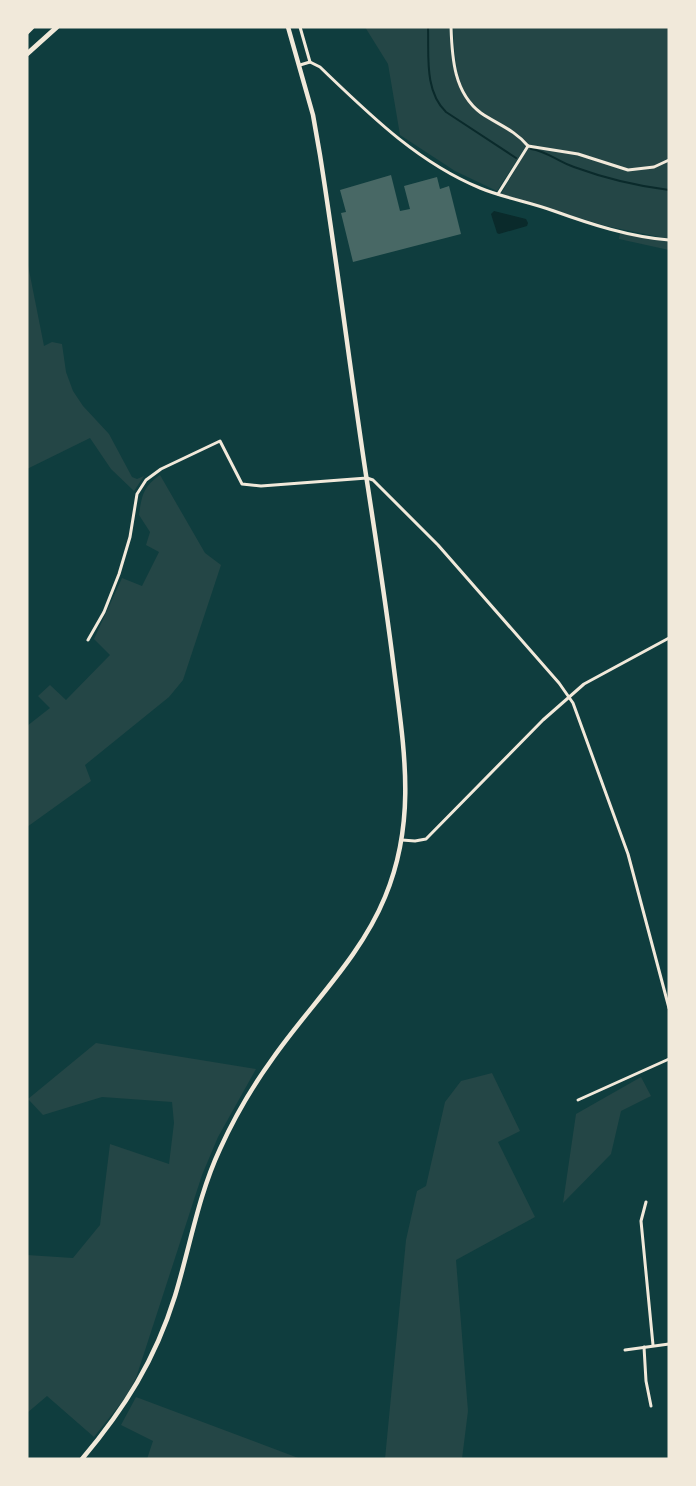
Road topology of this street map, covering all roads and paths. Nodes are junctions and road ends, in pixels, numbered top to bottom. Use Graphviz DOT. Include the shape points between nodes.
graph roads {
  1 [pos="32,27"];
  2 [pos="57,27"];
  3 [pos="288,27"];
  4 [pos="300,27"];
  5 [pos="451,27"];
  6 [pos="27,32"];
  7 [pos="27,54"];
  8 [pos="310,62"];
  9 [pos="300,65"];
  10 [pos="528,146"];
  11 [pos="669,160"];
  12 [pos="498,194"];
  13 [pos="669,240"];
  14 [pos="367,478"];
  15 [pos="669,638"];
  16 [pos="88,640"];
  17 [pos="570,697"];
  18 [pos="402,840"];
  19 [pos="669,1008"];
  20 [pos="669,1059"];
  21 [pos="578,1100"];
  22 [pos="646,1202"];
  23 [pos="669,1344"];
  24 [pos="653,1345"];
  25 [pos="644,1347"];
  26 [pos="625,1350"];
  27 [pos="651,1406"];
  28 [pos="82,1459"];
  1 -- 6 [label="highway"];
  2 -- 7 [label="highway"];
  3 -- 9 [label="main road"];
  4 -- 8 [label="street"];
  5 -- 10 [label="street" via="458,83 468,101"];
  8 -- 9 [label="street"];
  8 -- 12 [label="street" via="402,142 453,175"];
  9 -- 14 [label="main road" via="320,155"];
  10 -- 11 [label="street" via="578,153 627,170 654,167"];
  10 -- 12 [label="street"];
  12 -- 13 [label="street" via="606,227"];
  14 -- 16 [label="street" via="242,484 220,441 161,469 146,480 137,494 119,574"];
  14 -- 17 [label="street" via="382,487 438,545"];
  14 -- 18 [label="main road" via="404,752"];
  15 -- 17 [label="street" via="584,684"];
  17 -- 18 [label="street" via="426,839"];
  17 -- 19 [label="street" via="628,854"];
  18 -- 28 [label="main road" via="384,900 362,940 239,1109 198,1204 175,1294 156,1348 105,1433"];
  20 -- 21 [label="street"];
  22 -- 24 [label="street" via="641,1221"];
  23 -- 24 [label="street"];
  24 -- 25 [label="street"];
  25 -- 26 [label="street"];
  25 -- 27 [label="street"];
}
